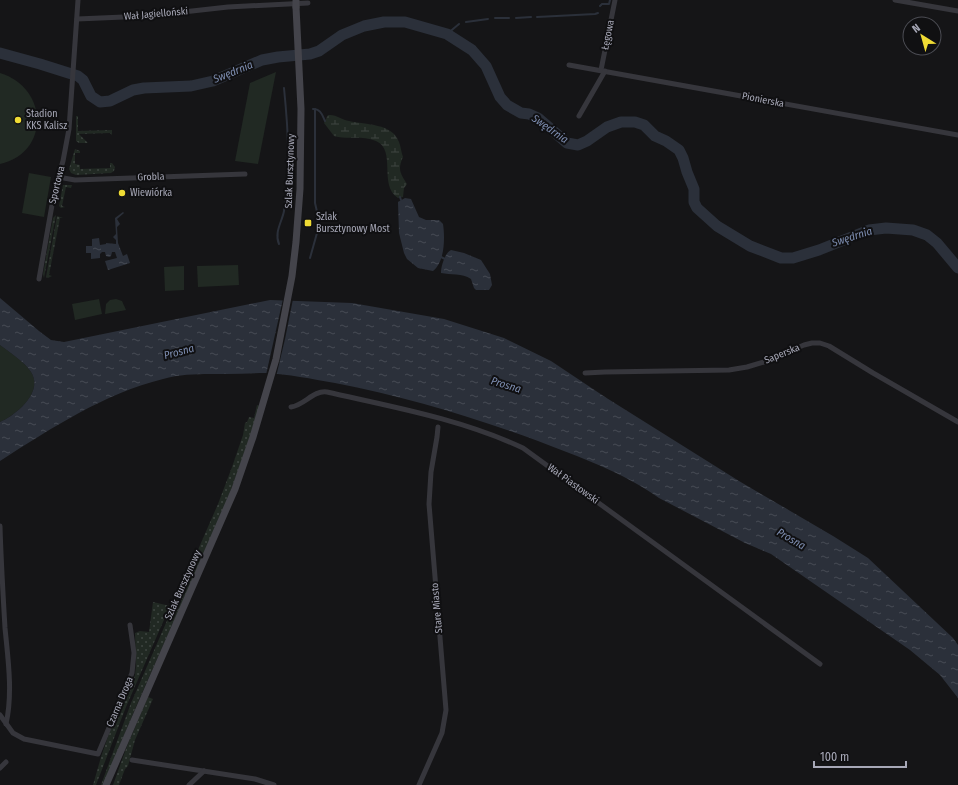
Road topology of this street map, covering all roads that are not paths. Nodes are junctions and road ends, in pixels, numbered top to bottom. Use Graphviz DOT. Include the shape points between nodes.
graph roads {
  1 [pos="78,0"];
  2 [pos="615,0"];
  3 [pos="895,0"];
  4 [pos="296,3"];
  5 [pos="308,3"];
  6 [pos="958,11"];
  7 [pos="77,19"];
  8 [pos="569,65"];
  9 [pos="603,71"];
  10 [pos="579,116"];
  11 [pos="958,135"];
  12 [pos="245,174"];
  13 [pos="58,177"];
  14 [pos="39,279"];
  15 [pos="585,373"];
  16 [pos="291,407"];
  17 [pos="958,422"];
  18 [pos="438,427"];
  19 [pos="0,526"];
  20 [pos="2,600"];
  21 [pos="130,625"];
  22 [pos="820,664"];
  23 [pos="0,715"];
  24 [pos="6,724"];
  25 [pos="132,760"];
  26 [pos="6,762"];
  27 [pos="0,768"];
  28 [pos="204,771"];
  29 [pos="108,785"];
  30 [pos="189,785"];
  31 [pos="274,785"];
  32 [pos="419,785"];
  1 -- 7 [label="street"];
  2 -- 9 [label="street, Łęgowa"];
  3 -- 6 [label="street"];
  4 -- 29 [label="main road, Szlak Bursztynowy" via="301,160 299,214 282,334 265,401 245,462"];
  5 -- 7 [label="street, Wał Jagielloński"];
  7 -- 13 [label="street, Sportowa" via="68,136"];
  8 -- 9 [label="street, Pionierska"];
  9 -- 10 [label="street, Łęgowa"];
  9 -- 11 [label="street, Pionierska"];
  12 -- 13 [label="street, Grobla" via="75,180"];
  13 -- 14 [label="street, Sportowa"];
  15 -- 17 [label="street, Saperska" via="729,370 764,362 804,345 820,343"];
  16 -- 22 [label="street, Wał Piastowski" via="301,404 318,392 327,392 454,422 510,442 522,448"];
  18 -- 32 [label="street, Stare Miasto" via="429,504 446,710 442,733"];
  19 -- 20 [label="street"];
  20 -- 24 [label="street" via="8,683"];
  21 -- 24 [label="street, Czarna Droga" via="134,653 132,673 98,754 24,739 13,733"];
  23 -- 24 [label="street"];
  25 -- 28 [label="street"];
  26 -- 27 [label="street"];
  28 -- 30 [label="street"];
  28 -- 31 [label="street" via="255,779"];
}
